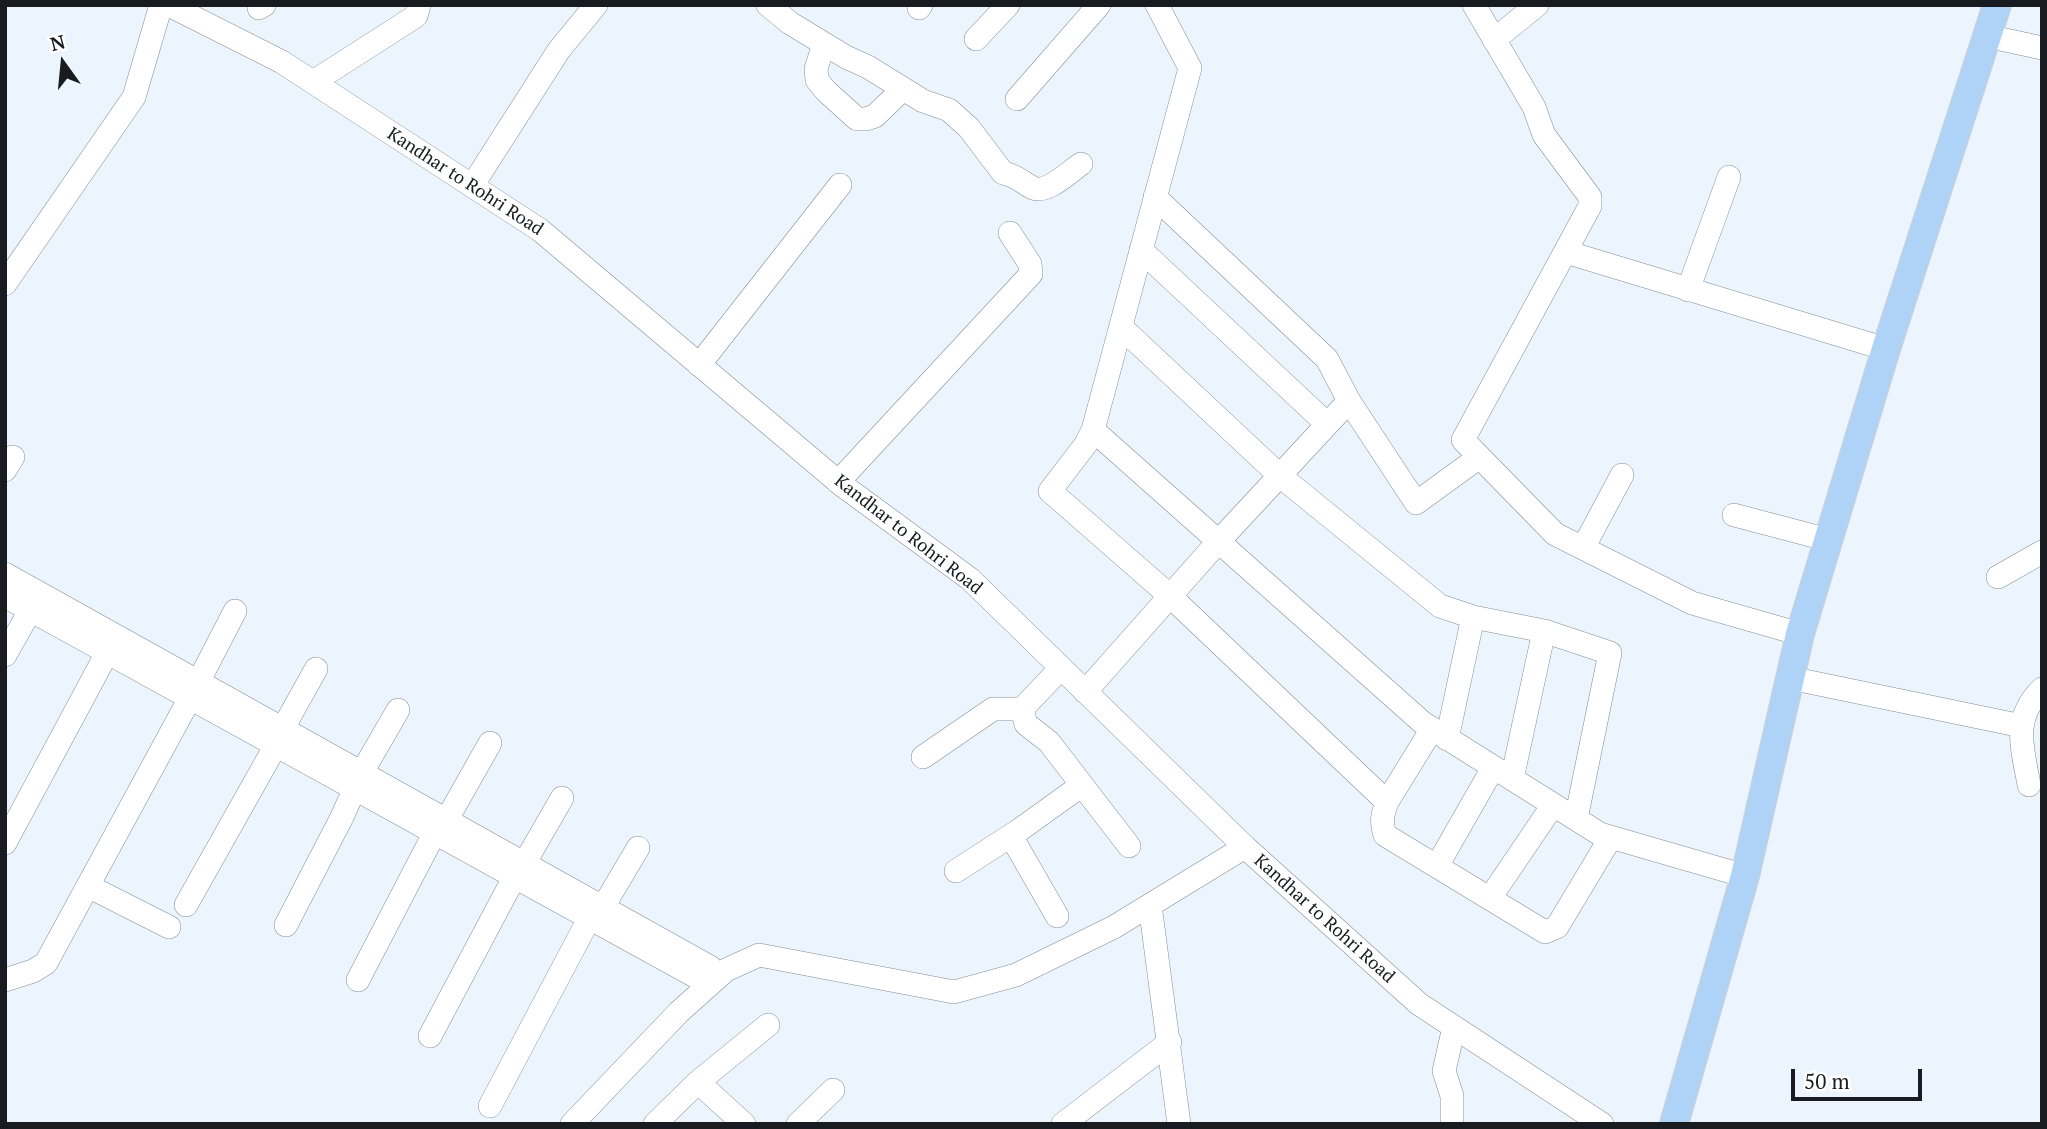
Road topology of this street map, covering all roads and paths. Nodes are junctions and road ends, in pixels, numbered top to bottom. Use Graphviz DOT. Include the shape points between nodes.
graph roads {
  1 [pos="161,5"];
  2 [pos="169,5"];
  3 [pos="419,5"];
  4 [pos="596,5"];
  5 [pos="768,5"];
  6 [pos="1009,5"];
  7 [pos="1099,5"];
  8 [pos="1157,5"];
  9 [pos="1474,5"];
  10 [pos="1537,5"];
  11 [pos="1997,5"];
  12 [pos="1987,36"];
  13 [pos="976,39"];
  14 [pos="1494,40"];
  15 [pos="824,44"];
  16 [pos="2042,48"];
  17 [pos="313,82"];
  18 [pos="903,89"];
  19 [pos="1017,99"];
  20 [pos="1081,164"];
  21 [pos="1729,177"];
  22 [pos="840,185"];
  23 [pos="472,186"];
  24 [pos="1155,197"];
  25 [pos="1010,233"];
  26 [pos="1141,250"];
  27 [pos="1566,252"];
  28 [pos="5,284"];
  29 [pos="1688,290"];
  30 [pos="1121,327"];
  31 [pos="1886,349"];
  32 [pos="699,365"];
  33 [pos="1349,401"];
  34 [pos="1327,424"];
  35 [pos="1093,430"];
  36 [pos="1478,458"];
  37 [pos="1279,475"];
  38 [pos="1622,475"];
  39 [pos="838,482"];
  40 [pos="1734,515"];
  41 [pos="1829,540"];
  42 [pos="1218,542"];
  43 [pos="1583,548"];
  44 [pos="2042,552"];
  45 [pos="5,574"];
  46 [pos="1998,577"];
  47 [pos="5,596"];
  48 [pos="1170,596"];
  49 [pos="30,611"];
  50 [pos="235,611"];
  51 [pos="1473,617"];
  52 [pos="1544,631"];
  53 [pos="1800,634"];
  54 [pos="107,653"];
  55 [pos="5,655"];
  56 [pos="1061,668"];
  57 [pos="316,669"];
  58 [pos="1790,678"];
  59 [pos="2042,689"];
  60 [pos="193,691"];
  61 [pos="1085,692"];
  62 [pos="1022,709"];
  63 [pos="398,710"];
  64 [pos="2022,726"];
  65 [pos="1440,734"];
  66 [pos="279,737"];
  67 [pos="489,743"];
  68 [pos="923,757"];
  69 [pos="1502,773"];
  70 [pos="358,781"];
  71 [pos="1082,785"];
  72 [pos="2029,785"];
  73 [pos="562,798"];
  74 [pos="1387,802"];
  75 [pos="1553,805"];
  76 [pos="1577,819"];
  77 [pos="440,826"];
  78 [pos="1011,836"];
  79 [pos="1611,837"];
  80 [pos="5,843"];
  81 [pos="1129,846"];
  82 [pos="1245,847"];
  83 [pos="638,848"];
  84 [pos="1437,866"];
  85 [pos="520,870"];
  86 [pos="956,871"];
  87 [pos="1745,876"];
  88 [pos="88,886"];
  89 [pos="1490,898"];
  90 [pos="187,905"];
  91 [pos="1150,905"];
  92 [pos="596,912"];
  93 [pos="1057,916"];
  94 [pos="286,925"];
  95 [pos="169,927"];
  96 [pos="5,980"];
  97 [pos="358,980"];
  98 [pos="768,1025"];
  99 [pos="1454,1027"];
  100 [pos="430,1036"];
  101 [pos="1170,1042"];
  102 [pos="698,1083"];
  103 [pos="833,1090"];
  104 [pos="490,1106"];
  105 [pos="1068,1122"];
  106 [pos="572,1124"];
  107 [pos="655,1124"];
  108 [pos="744,1124"];
  109 [pos="798,1124"];
  110 [pos="1179,1124"];
  111 [pos="1451,1124"];
  112 [pos="1602,1124"];
  113 [pos="1674,1124"];
  1 -- 28 [label="street" via="134,97"];
  2 -- 17 [label="street, Kandhar to Rohri Road"];
  3 -- 17 [label="street" via="416,16"];
  4 -- 23 [label="street" via="559,50"];
  5 -- 15 [label="street"];
  6 -- 13 [label="street"];
  7 -- 19 [label="street"];
  8 -- 24 [label="street" via="1190,68"];
  9 -- 14 [label="street"];
  10 -- 14 [label="street"];
  11 -- 12 [label="main road"];
  12 -- 16 [label="street"];
  12 -- 31 [label="main road"];
  14 -- 27 [label="street" via="1534,107 1544,135 1590,197 1590,206"];
  15 -- 18 [label="street"];
  15 -- 18 [label="street" via="817,80 858,119 875,116"];
  17 -- 23 [label="street, Kandhar to Rohri Road"];
  18 -- 20 [label="street" via="949,110 1003,173 1015,175 1030,187 1047,187"];
  21 -- 29 [label="street"];
  22 -- 32 [label="street"];
  23 -- 32 [label="street, Kandhar to Rohri Road" via="540,230"];
  24 -- 26 [label="street"];
  24 -- 33 [label="street" via="1327,359"];
  25 -- 39 [label="street" via="1030,264 1031,275"];
  26 -- 30 [label="street"];
  26 -- 34 [label="street"];
  27 -- 29 [label="street"];
  27 -- 36 [label="street" via="1463,440"];
  29 -- 31 [label="street"];
  30 -- 35 [label="street"];
  30 -- 37 [label="street"];
  31 -- 41 [label="main road"];
  32 -- 39 [label="street, Kandhar to Rohri Road"];
  33 -- 34 [label="street"];
  33 -- 36 [label="street" via="1416,503"];
  34 -- 37 [label="street"];
  35 -- 42 [label="street"];
  35 -- 48 [label="street" via="1050,491"];
  36 -- 43 [label="street" via="1555,534"];
  37 -- 42 [label="street"];
  37 -- 51 [label="street" via="1440,606"];
  38 -- 43 [label="street"];
  39 -- 56 [label="street, Kandhar to Rohri Road" via="970,579"];
  40 -- 41 [label="street"];
  41 -- 53 [label="main road"];
  42 -- 48 [label="street"];
  42 -- 65 [label="street"];
  43 -- 53 [label="street" via="1692,603"];
  44 -- 46 [label="street"];
  45 -- 60 [label="street"];
  47 -- 49 [label="street"];
  48 -- 61 [label="street"];
  48 -- 74 [label="street"];
  49 -- 54 [label="street"];
  49 -- 55 [label="street"];
  50 -- 60 [label="street"];
  51 -- 52 [label="street"];
  51 -- 65 [label="street"];
  52 -- 69 [label="street"];
  52 -- 76 [label="street" via="1610,653"];
  53 -- 58 [label="main road"];
  54 -- 60 [label="street"];
  54 -- 80 [label="street"];
  56 -- 61 [label="street, Kandhar to Rohri Road"];
  56 -- 62 [label="street"];
  57 -- 66 [label="street"];
  58 -- 64 [label="street"];
  58 -- 87 [label="main road"];
  59 -- 64 [label="street" via="2026,711"];
  60 -- 66 [label="street"];
  60 -- 88 [label="street"];
  61 -- 82 [label="street, Kandhar to Rohri Road"];
  62 -- 68 [label="street" via="993,709"];
  62 -- 71 [label="street" via="1026,724 1049,742"];
  63 -- 70 [label="street"];
  64 -- 72 [label="street"];
  65 -- 69 [label="street"];
  65 -- 74 [label="street"];
  66 -- 70 [label="street"];
  66 -- 90 [label="street"];
  67 -- 77 [label="street"];
  69 -- 75 [label="street"];
  69 -- 84 [label="street"];
  70 -- 77 [label="street"];
  70 -- 94 [label="street"];
  71 -- 78 [label="street"];
  71 -- 81 [label="street"];
  73 -- 85 [label="street"];
  74 -- 84 [label="street" via="1382,815 1385,835"];
  75 -- 76 [label="street"];
  75 -- 89 [label="street"];
  76 -- 79 [label="street"];
  77 -- 85 [label="street"];
  77 -- 97 [label="street"];
  78 -- 86 [label="street"];
  78 -- 93 [label="street"];
  79 -- 87 [label="street"];
  79 -- 89 [label="street" via="1557,928 1545,932"];
  82 -- 91 [label="street"];
  82 -- 99 [label="street, Kandhar to Rohri Road" via="1419,1004"];
  83 -- 92 [label="street"];
  84 -- 89 [label="street"];
  85 -- 92 [label="street"];
  85 -- 100 [label="street"];
  87 -- 113 [label="main road"];
  88 -- 95 [label="street"];
  88 -- 96 [label="street" via="46,963"];
  91 -- 101 [label="street"];
  91 -- 106 [label="street" via="1016,975 954,992 760,955 726,970 689,1003"];
  92 -- 104 [label="street"];
  98 -- 102 [label="street"];
  99 -- 111 [label="street" via="1444,1071 1452,1096"];
  99 -- 112 [label="street, Kandhar to Rohri Road"];
  101 -- 105 [label="street"];
  101 -- 110 [label="street"];
  102 -- 107 [label="street"];
  102 -- 108 [label="street"];
  103 -- 109 [label="street"];
}
